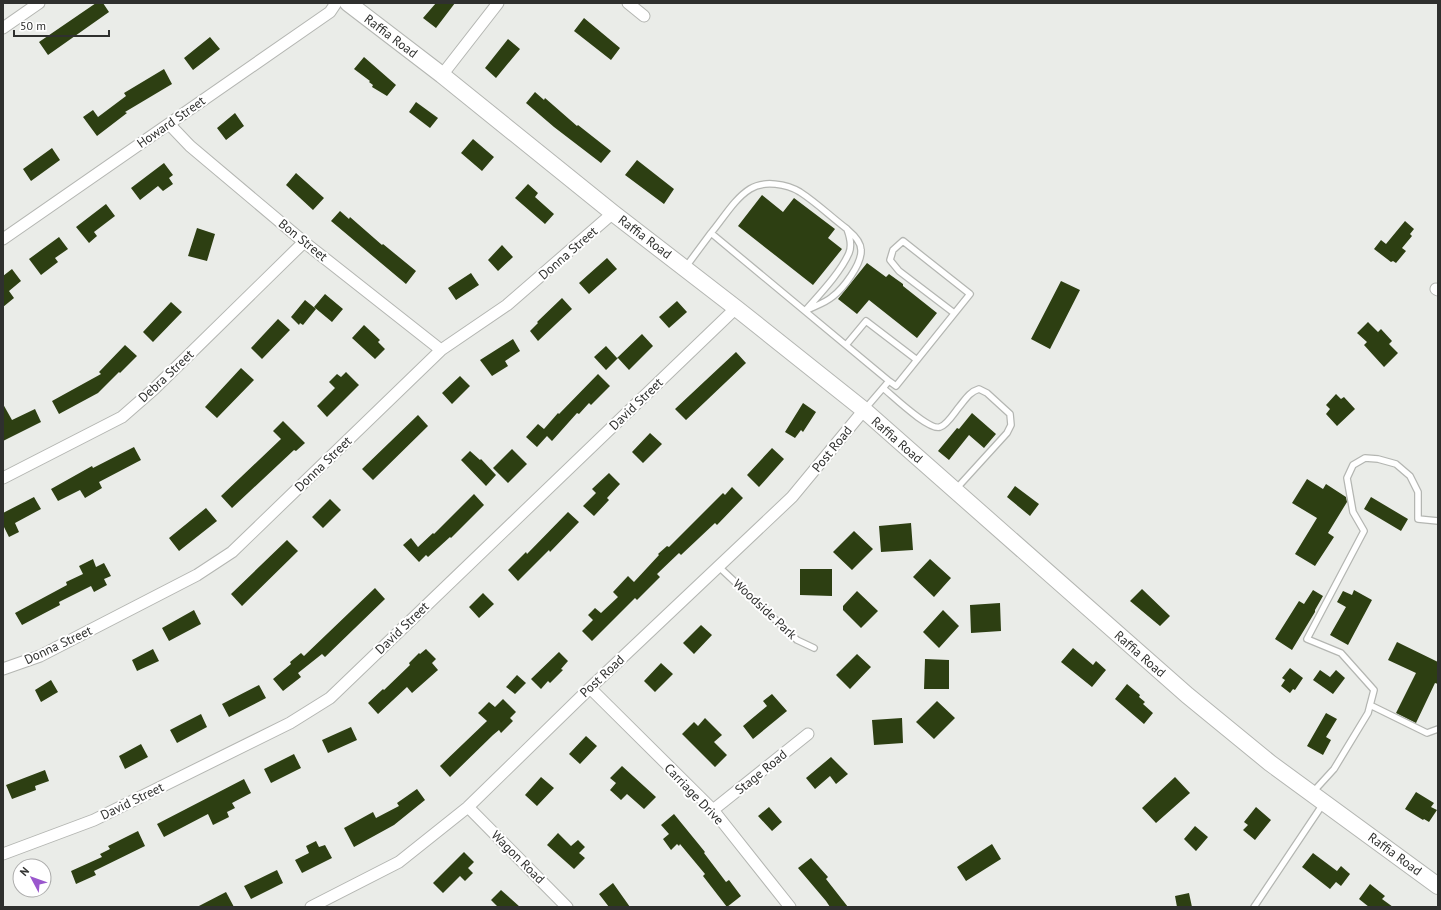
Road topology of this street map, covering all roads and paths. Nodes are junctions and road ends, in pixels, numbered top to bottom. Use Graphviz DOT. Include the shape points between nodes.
graph roads {
  1 [pos="39,3"];
  2 [pos="336,3"];
  3 [pos="348,3"];
  4 [pos="498,3"];
  5 [pos="628,3"];
  6 [pos="644,16"];
  7 [pos="3,28"];
  8 [pos="442,75"];
  9 [pos="169,124"];
  10 [pos="613,213"];
  11 [pos="846,229"];
  12 [pos="711,233"];
  13 [pos="3,238"];
  14 [pos="304,242"];
  15 [pos="684,268"];
  16 [pos="736,308"];
  17 [pos="805,311"];
  18 [pos="954,313"];
  19 [pos="846,345"];
  20 [pos="441,350"];
  21 [pos="917,360"];
  22 [pos="889,381"];
  23 [pos="883,388"];
  24 [pos="864,410"];
  25 [pos="3,478"];
  26 [pos="955,490"];
  27 [pos="1438,522"];
  28 [pos="719,567"];
  29 [pos="814,648"];
  30 [pos="3,669"];
  31 [pos="590,688"];
  32 [pos="1370,705"];
  33 [pos="1438,729"];
  34 [pos="808,734"];
  35 [pos="1318,798"];
  36 [pos="468,807"];
  37 [pos="713,810"];
  38 [pos="3,854"];
  39 [pos="1438,886"];
  40 [pos="317,906"];
  41 [pos="567,907"];
  42 [pos="790,907"];
  43 [pos="1254,907"];
  1 -- 7 [label="street"];
  2 -- 9 [label="street, Howard Street" via="330,12"];
  3 -- 8 [label="main road, Raffia Road"];
  4 -- 8 [label="street"];
  5 -- 6 [label="street"];
  8 -- 10 [label="main road, Raffia Road"];
  9 -- 13 [label="street, Howard Street"];
  9 -- 14 [label="street, Bon Street" via="190,146"];
  10 -- 15 [label="main road, Raffia Road"];
  10 -- 20 [label="street, Donna Street" via="507,305"];
  11 -- 12 [label="lane" via="800,192 782,185 764,184 750,189 741,197"];
  11 -- 17 [label="lane" via="850,238 850,252 841,268"];
  11 -- 17 [label="lane" via="856,237 861,250 858,263 849,280 832,298"];
  12 -- 15 [label="lane"];
  12 -- 17 [label="lane"];
  14 -- 20 [label="street, Bon Street"];
  14 -- 25 [label="street, Debra Street" via="122,417"];
  15 -- 16 [label="main road, Raffia Road"];
  16 -- 24 [label="main road, Raffia Road"];
  16 -- 38 [label="street, David Street" via="330,698 290,723 94,820"];
  17 -- 19 [label="lane"];
  18 -- 18 [label="lane" via="970,294 903,241 893,250 890,260 899,271"];
  18 -- 21 [label="lane"];
  19 -- 21 [label="lane" via="866,322"];
  19 -- 22 [label="lane"];
  20 -- 30 [label="street, Donna Street" via="232,552 198,575 40,656"];
  21 -- 22 [label="lane" via="896,386"];
  22 -- 23 [label="lane"];
  23 -- 24 [label="lane"];
  23 -- 26 [label="lane" via="927,424 936,428 942,427 970,393 979,389 988,393 1010,414 1011,425 1007,433"];
  24 -- 26 [label="main road, Raffia Road"];
  24 -- 28 [label="street, Post Road" via="792,497"];
  26 -- 35 [label="main road, Raffia Road" via="1187,695 1270,763"];
  27 -- 32 [label="lane" via="1418,519 1418,492 1410,476 1396,464 1365,458 1353,465 1347,478 1353,512 1364,531 1306,639 1341,653 1374,690"];
  28 -- 29 [label="lane, Woodside Park" via="797,640"];
  28 -- 31 [label="street, Post Road"];
  31 -- 36 [label="street, Post Road"];
  31 -- 37 [label="street, Carriage Drive"];
  32 -- 33 [label="lane" via="1427,733"];
  32 -- 35 [label="lane" via="1368,713"];
  34 -- 37 [label="street, Stage Road"];
  35 -- 39 [label="main road, Raffia Road"];
  35 -- 43 [label="lane"];
  36 -- 40 [label="street, Post Road" via="399,862"];
  36 -- 41 [label="street, Wagon Road"];
  37 -- 42 [label="street, Carriage Drive"];
}
